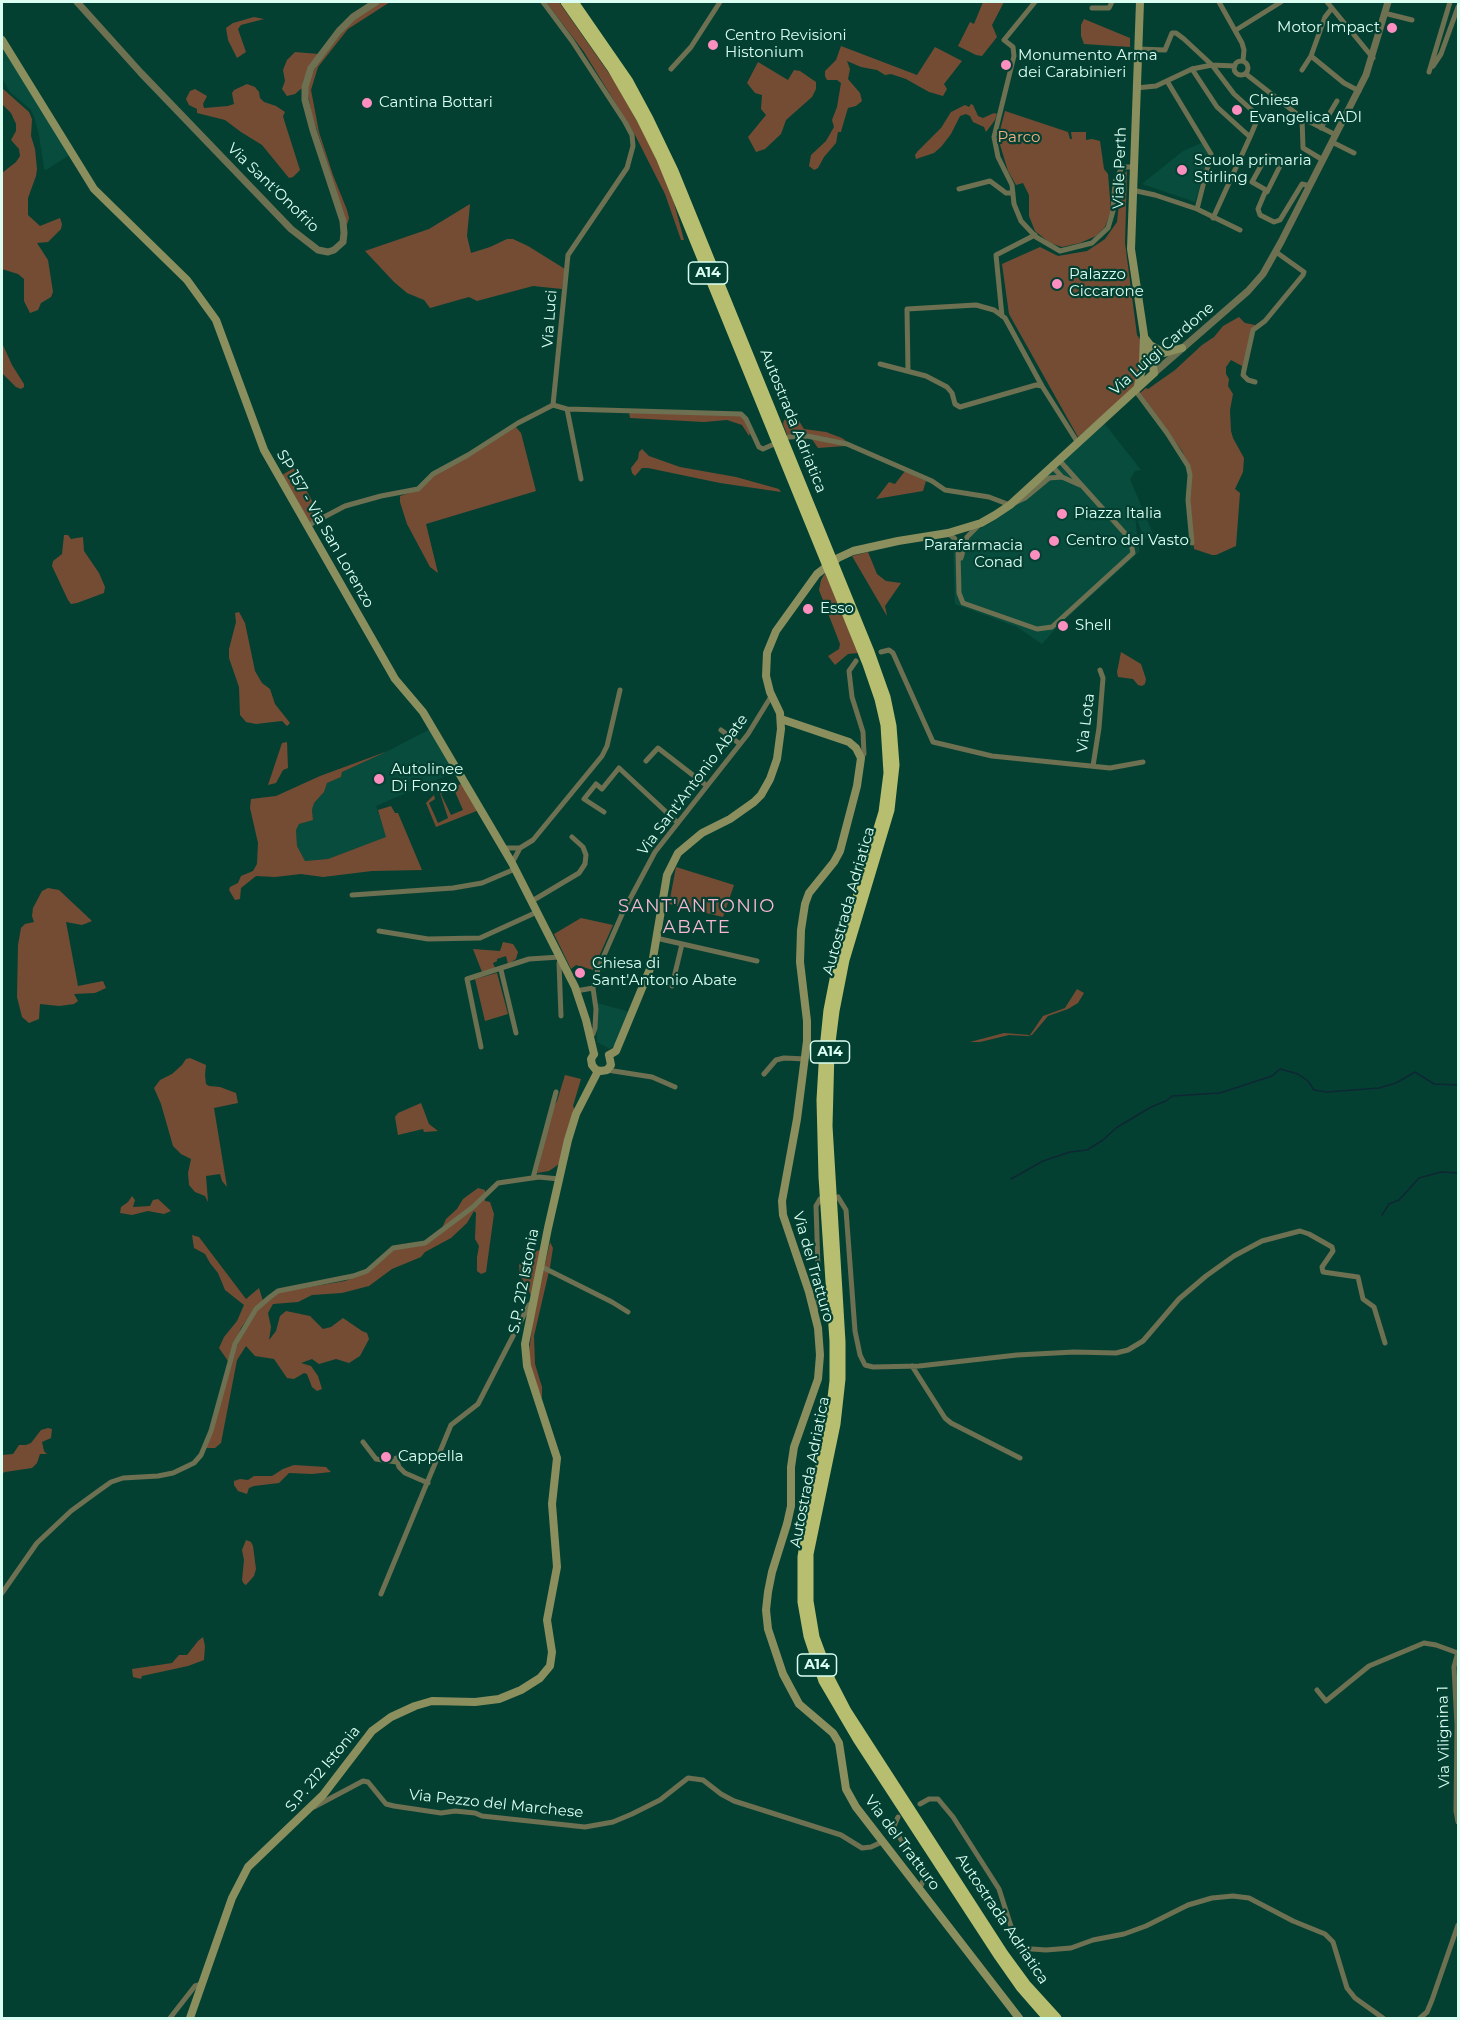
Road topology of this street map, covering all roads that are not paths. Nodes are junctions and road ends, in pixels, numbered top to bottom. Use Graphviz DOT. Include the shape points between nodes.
graph roads {
  1 [pos="77,2"];
  2 [pos="375,2"];
  3 [pos="543,2"];
  4 [pos="565,2"];
  5 [pos="574,2"];
  6 [pos="720,2"];
  7 [pos="1030,2"];
  8 [pos="1035,2"];
  9 [pos="1112,2"];
  10 [pos="1140,2"];
  11 [pos="1219,2"];
  12 [pos="1281,2"];
  13 [pos="1388,2"];
  14 [pos="1450,2"];
  15 [pos="1330,4"];
  16 [pos="1092,8"];
  17 [pos="1458,8"];
  18 [pos="1384,14"];
  19 [pos="1024,15"];
  20 [pos="1412,20"];
  21 [pos="1236,30"];
  22 [pos="2,40"];
  23 [pos="1138,49"];
  24 [pos="1311,56"];
  25 [pos="1372,58"];
  26 [pos="1243,61"];
  27 [pos="1212,65"];
  28 [pos="1235,66"];
  29 [pos="671,69"];
  30 [pos="1192,69"];
  31 [pos="1302,70"];
  32 [pos="1246,74"];
  33 [pos="1167,81"];
  34 [pos="1136,88"];
  35 [pos="1359,91"];
  36 [pos="1337,101"];
  37 [pos="1302,118"];
  38 [pos="1321,128"];
  39 [pos="1250,136"];
  40 [pos="1334,139"];
  41 [pos="1354,153"];
  42 [pos="1323,160"];
  43 [pos="1133,167"];
  44 [pos="1310,186"];
  45 [pos="959,189"];
  46 [pos="1132,190"];
  47 [pos="1267,192"];
  48 [pos="1013,193"];
  49 [pos="1197,209"];
  50 [pos="1213,218"];
  51 [pos="1240,230"];
  52 [pos="1035,235"];
  53 [pos="1276,252"];
  54 [pos="1002,316"];
  55 [pos="1143,335"];
  56 [pos="1143,345"];
  57 [pos="1182,348"];
  58 [pos="1144,359"];
  59 [pos="880,364"];
  60 [pos="908,370"];
  61 [pos="1154,373"];
  62 [pos="1255,382"];
  63 [pos="1042,386"];
  64 [pos="1136,389"];
  65 [pos="553,405"];
  66 [pos="567,409"];
  67 [pos="789,437"];
  68 [pos="1077,443"];
  69 [pos="772,445"];
  70 [pos="1055,463"];
  71 [pos="1062,477"];
  72 [pos="581,479"];
  73 [pos="1084,486"];
  74 [pos="1010,505"];
  75 [pos="981,523"];
  76 [pos="307,526"];
  77 [pos="961,529"];
  78 [pos="948,533"];
  79 [pos="1192,543"];
  80 [pos="960,551"];
  81 [pos="827,556"];
  82 [pos="881,652"];
  83 [pos="866,658"];
  84 [pos="1100,669"];
  85 [pos="620,690"];
  86 [pos="772,695"];
  87 [pos="781,719"];
  88 [pos="721,730"];
  89 [pos="863,732"];
  90 [pos="740,744"];
  91 [pos="854,746"];
  92 [pos="861,758"];
  93 [pos="646,761"];
  94 [pos="1143,762"];
  95 [pos="1093,766"];
  96 [pos="707,786"];
  97 [pos="604,812"];
  98 [pos="678,823"];
  99 [pos="572,837"];
  100 [pos="503,848"];
  101 [pos="520,848"];
  102 [pos="875,853"];
  103 [pos="513,866"];
  104 [pos="352,895"];
  105 [pos="532,902"];
  106 [pos="537,912"];
  107 [pos="379,931"];
  108 [pos="656,938"];
  109 [pos="682,944"];
  110 [pos="560,958"];
  111 [pos="757,960"];
  112 [pos="501,969"];
  113 [pos="672,986"];
  114 [pos="593,988"];
  115 [pos="576,991"];
  116 [pos="561,1016"];
  117 [pos="516,1033"];
  118 [pos="589,1037"];
  119 [pos="481,1047"];
  120 [pos="594,1054"];
  121 [pos="609,1055"];
  122 [pos="806,1059"];
  123 [pos="602,1070"];
  124 [pos="764,1074"];
  125 [pos="675,1087"];
  126 [pos="556,1092"];
  127 [pos="533,1178"];
  128 [pos="559,1179"];
  129 [pos="837,1197"];
  130 [pos="820,1199"];
  131 [pos="540,1266"];
  132 [pos="533,1302"];
  133 [pos="628,1312"];
  134 [pos="814,1316"];
  135 [pos="1386,1343"];
  136 [pos="912,1366"];
  137 [pos="363,1442"];
  138 [pos="1020,1458"];
  139 [pos="428,1483"];
  140 [pos="2,1593"];
  141 [pos="381,1594"];
  142 [pos="1458,1652"];
  143 [pos="1317,1690"];
  144 [pos="920,1804"];
  145 [pos="310,1809"];
  146 [pos="898,1817"];
  147 [pos="1458,1822"];
  148 [pos="884,1841"];
  149 [pos="920,1888"];
  150 [pos="1458,1925"];
  151 [pos="202,1984"];
  152 [pos="170,2019"];
  153 [pos="190,2019"];
  154 [pos="1019,2019"];
  155 [pos="1047,2019"];
  156 [pos="1057,2019"];
  157 [pos="1383,2019"];
  158 [pos="1420,2019"];
  1 -- 2 [label="street, Via Sant'Onofrio" via="291,229 318,250 328,252 342,242 344,233 313,130 305,87 311,68 339,30"];
  3 -- 65 [label="street, Via Luci" via="625,122 633,146 627,168 568,255"];
  4 -- 81 [label="highway, Autostrada Adriatica / A14" via="612,69 658,153"];
  5 -- 81 [label="highway, Autostrada Adriatica / A14" via="624,75 662,145"];
  6 -- 29 [label="street" via="691,47"];
  7 -- 19 [label="street"];
  8 -- 19 [label="street"];
  9 -- 16 [label="street" via="1109,8"];
  10 -- 23 [label="main road, Viale Perth"];
  11 -- 21 [label="street"];
  12 -- 21 [label="street"];
  13 -- 18 [label="street, Via Luigi Cardone"];
  14 -- 17 [label="street" via="1430,72"];
  15 -- 24 [label="street"];
  15 -- 25 [label="street"];
  18 -- 20 [label="street"];
  18 -- 25 [label="street, Via Luigi Cardone"];
  19 -- 48 [label="street" via="1004,40 1013,47 1014,56 994,141"];
  21 -- 26 [label="street" via="1244,50"];
  22 -- 76 [label="main road, SP 157 - Via San Lorenzo" via="94,189 187,280 216,320 264,450"];
  23 -- 27 [label="street" via="1165,50 1174,33"];
  23 -- 34 [label="main road, Viale Perth"];
  24 -- 31 [label="street"];
  24 -- 35 [label="street"];
  25 -- 35 [label="street, Via Luigi Cardone"];
  26 -- 28 [label="street"];
  26 -- 32 [label="street" via="1248,68"];
  27 -- 28 [label="street"];
  27 -- 30 [label="street"];
  27 -- 39 [label="street" via="1258,118"];
  28 -- 32 [label="street" via="1237,74"];
  30 -- 33 [label="street"];
  30 -- 39 [label="street" via="1217,107"];
  32 -- 37 [label="street"];
  33 -- 34 [label="street"];
  33 -- 49 [label="street" via="1211,154"];
  34 -- 43 [label="main road, Viale Perth"];
  35 -- 40 [label="street, Via Luigi Cardone"];
  36 -- 38 [label="street"];
  37 -- 38 [label="street"];
  37 -- 42 [label="street" via="1303,148"];
  38 -- 40 [label="street"];
  39 -- 50 [label="street"];
  40 -- 41 [label="street"];
  40 -- 42 [label="street, Via Luigi Cardone"];
  42 -- 44 [label="street, Via Luigi Cardone"];
  43 -- 46 [label="main road, Viale Perth"];
  43 -- 52 [label="street" via="1122,166 1115,183 1108,228 1092,243 1060,251"];
  44 -- 47 [label="street" via="1302,184 1282,218 1274,222 1259,213"];
  44 -- 53 [label="street, Via Luigi Cardone"];
  45 -- 48 [label="street" via="990,181 1006,193"];
  46 -- 49 [label="street"];
  46 -- 55 [label="main road, Viale Perth" via="1131,249"];
  47 -- 47 [label="street" via="1252,182 1267,155 1281,164"];
  48 -- 52 [label="street" via="1021,221"];
  49 -- 50 [label="street"];
  50 -- 51 [label="street"];
  52 -- 54 [label="street" via="996,255"];
  53 -- 57 [label="street, Via Luigi Cardone" via="1248,291"];
  53 -- 62 [label="street" via="1304,275 1253,330 1244,378"];
  54 -- 60 [label="street" via="976,305 907,309"];
  54 -- 63 [label="street"];
  55 -- 56 [label="main road, Viale Perth"];
  55 -- 57 [label="main road" via="1150,345 1164,353"];
  56 -- 58 [label="main road, Viale Perth"];
  56 -- 61 [label="main road, Viale Perth" via="1152,358"];
  57 -- 61 [label="street, Via Luigi Cardone"];
  58 -- 61 [label="main road"];
  58 -- 64 [label="main road, Viale Perth"];
  59 -- 60 [label="street"];
  60 -- 63 [label="street" via="947,387 960,407"];
  61 -- 64 [label="main road, Via Luigi Cardone"];
  63 -- 68 [label="street"];
  64 -- 68 [label="main road, Via Luigi Cardone"];
  64 -- 79 [label="street" via="1188,465"];
  65 -- 66 [label="street"];
  65 -- 76 [label="street" via="433,474 418,489 345,506"];
  66 -- 69 [label="street" via="741,414 759,447"];
  66 -- 72 [label="street"];
  67 -- 74 [label="street" via="807,436 847,444 945,490"];
  68 -- 70 [label="main road, Via Luigi Cardone"];
  70 -- 71 [label="street"];
  70 -- 73 [label="street"];
  70 -- 74 [label="main road, Via Luigi Cardone"];
  71 -- 73 [label="street"];
  71 -- 74 [label="street, Via Luigi Cardone" via="1049,478"];
  73 -- 80 [label="street" via="1130,539 1133,553 1052,627 1037,629 963,603 959,593"];
  74 -- 75 [label="main road, Via Luigi Cardone"];
  75 -- 77 [label="main road, Via Luigi Cardone"];
  75 -- 80 [label="street, Via Luigi Cardone"];
  76 -- 100 [label="main road, SP 157 - Via San Lorenzo" via="395,679 423,712"];
  77 -- 78 [label="main road, Via Luigi Cardone"];
  77 -- 80 [label="street"];
  78 -- 80 [label="street"];
  78 -- 86 [label="main road, Via Luigi Cardone" via="864,548 823,568 771,642 766,676"];
  81 -- 83 [label="highway, Autostrada Adriatica / A14"];
  82 -- 95 [label="street" via="893,653 933,742 992,756"];
  83 -- 89 [label="street" via="849,671 852,698"];
  83 -- 102 [label="highway, Autostrada Adriatica / A14" via="882,708 888,759"];
  84 -- 95 [label="street, Via Lota" via="1103,678"];
  85 -- 101 [label="street" via="602,756 533,840"];
  86 -- 87 [label="main road, Via Luigi Cardone"];
  86 -- 90 [label="street, Via Sant'Antonio Abate"];
  87 -- 91 [label="main road"];
  87 -- 108 [label="main road, Via Luigi Cardone" via="777,759 761,795 678,853 667,875"];
  88 -- 90 [label="street"];
  89 -- 91 [label="street"];
  89 -- 92 [label="street"];
  90 -- 96 [label="street, Via Sant'Antonio Abate"];
  91 -- 92 [label="main road"];
  92 -- 122 [label="main road, Via del Tratturo" via="840,851 805,904 800,962 807,1021"];
  93 -- 96 [label="street" via="658,748"];
  94 -- 95 [label="street, Via Lota" via="1110,768"];
  96 -- 98 [label="street, Via Sant'Antonio Abate"];
  97 -- 98 [label="street" via="584,799 596,784 603,789 620,768"];
  98 -- 114 [label="street, Via Sant'Antonio Abate" via="655,852 623,912"];
  99 -- 105 [label="street" via="583,847 585,864 579,873"];
  100 -- 101 [label="street"];
  100 -- 103 [label="main road, SP 157 - Via San Lorenzo"];
  101 -- 103 [label="street"];
  102 -- 155 [label="highway, Autostrada Adriatica / A14" via="841,946 827,1022 821,1100 834,1341 832,1397 805,1534 801,1569 803,1610 823,1681 857,1739 999,1957"];
  102 -- 156 [label="highway, Autostrada Adriatica / A14" via="839,986 828,1075 841,1379 836,1424 809,1554 809,1601 815,1637 847,1711 1004,1954"];
  103 -- 104 [label="street" via="482,883"];
  103 -- 105 [label="main road, SP 157 - Via San Lorenzo"];
  105 -- 106 [label="main road, SP 157 - Via San Lorenzo"];
  106 -- 107 [label="street" via="480,938 428,939"];
  106 -- 110 [label="main road, SP 157 - Via San Lorenzo"];
  108 -- 109 [label="street"];
  108 -- 121 [label="main road, Via Luigi Cardone" via="642,990 616,1051"];
  109 -- 111 [label="street"];
  109 -- 113 [label="street"];
  110 -- 112 [label="street" via="529,959"];
  110 -- 115 [label="main road, SP 157 - Via San Lorenzo"];
  110 -- 116 [label="street"];
  112 -- 117 [label="street"];
  112 -- 119 [label="street" via="467,979"];
  114 -- 115 [label="street"];
  114 -- 118 [label="street, Via Sant'Antonio Abate" via="595,1028"];
  115 -- 118 [label="main road, SP 157 - Via San Lorenzo"];
  118 -- 120 [label="main road, SP 157 - Via San Lorenzo"];
  120 -- 121 [label="main road" via="600,1051"];
  120 -- 123 [label="main road" via="593,1068"];
  121 -- 123 [label="main road, Via Luigi Cardone" via="611,1061"];
  122 -- 124 [label="street" via="776,1060"];
  122 -- 134 [label="main road, Via del Tratturo" via="782,1201"];
  123 -- 125 [label="street" via="652,1077"];
  123 -- 128 [label="main road, Via Luigi Cardone" via="576,1114"];
  126 -- 127 [label="street"];
  127 -- 128 [label="street"];
  127 -- 140 [label="street" via="498,1183 425,1243 393,1248 367,1271 278,1291 270,1297 256,1310 235,1344 201,1455 173,1473 111,1482 71,1511 37,1544"];
  128 -- 131 [label="main road, S.P. 212 Istonia"];
  129 -- 136 [label="street, Via del Tratturo" via="846,1210 860,1355 865,1365 873,1367"];
  130 -- 134 [label="street" via="816,1206 819,1297"];
  131 -- 132 [label="main road, S.P. 212 Istonia"];
  131 -- 133 [label="street"];
  132 -- 139 [label="street" via="478,1404 451,1425"];
  132 -- 145 [label="main road, S.P. 212 Istonia" via="526,1358 557,1458 552,1504 557,1567 547,1620 550,1666 531,1684 499,1699 432,1701 391,1717 372,1731"];
  134 -- 148 [label="main road, Via del Tratturo" via="820,1355 818,1379 794,1447 791,1506 768,1592 768,1629 790,1689 804,1710 833,1733 841,1751 846,1789"];
  135 -- 136 [label="street, Via del Tratturo" via="1374,1307 1364,1299 1358,1277 1323,1272 1322,1267 1334,1251 1332,1247 1300,1232 1262,1241 1234,1256 1179,1299 1143,1341 1128,1350 1017,1355"];
  136 -- 138 [label="street" via="945,1418"];
  137 -- 139 [label="street" via="376,1459 396,1460 405,1473"];
  139 -- 141 [label="street"];
  142 -- 143 [label="street" via="1424,1643 1369,1666 1326,1701"];
  142 -- 147 [label="street, Via Vilignina 1" via="1454,1667"];
  144 -- 157 [label="street" via="938,1799 953,1817 999,1889 1018,1948 1071,1948 1124,1934 1212,1898 1249,1898 1325,1934 1333,1942 1347,1988"];
  145 -- 148 [label="street, Via Pezzo del Marchese" via="363,1781 386,1804 394,1806 585,1827 632,1814 660,1800 688,1778 703,1780 734,1801 841,1835 862,1848"];
  145 -- 151 [label="main road, S.P. 212 Istonia" via="248,1867"];
  146 -- 149 [label="street" via="894,1826 897,1834 926,1874"];
  148 -- 149 [label="main road, Via del Tratturo"];
  149 -- 154 [label="main road, Via del Tratturo"];
  150 -- 158 [label="street" via="1432,2000"];
  151 -- 152 [label="street" via="195,1986"];
  151 -- 153 [label="main road, S.P. 212 Istonia"];
}
